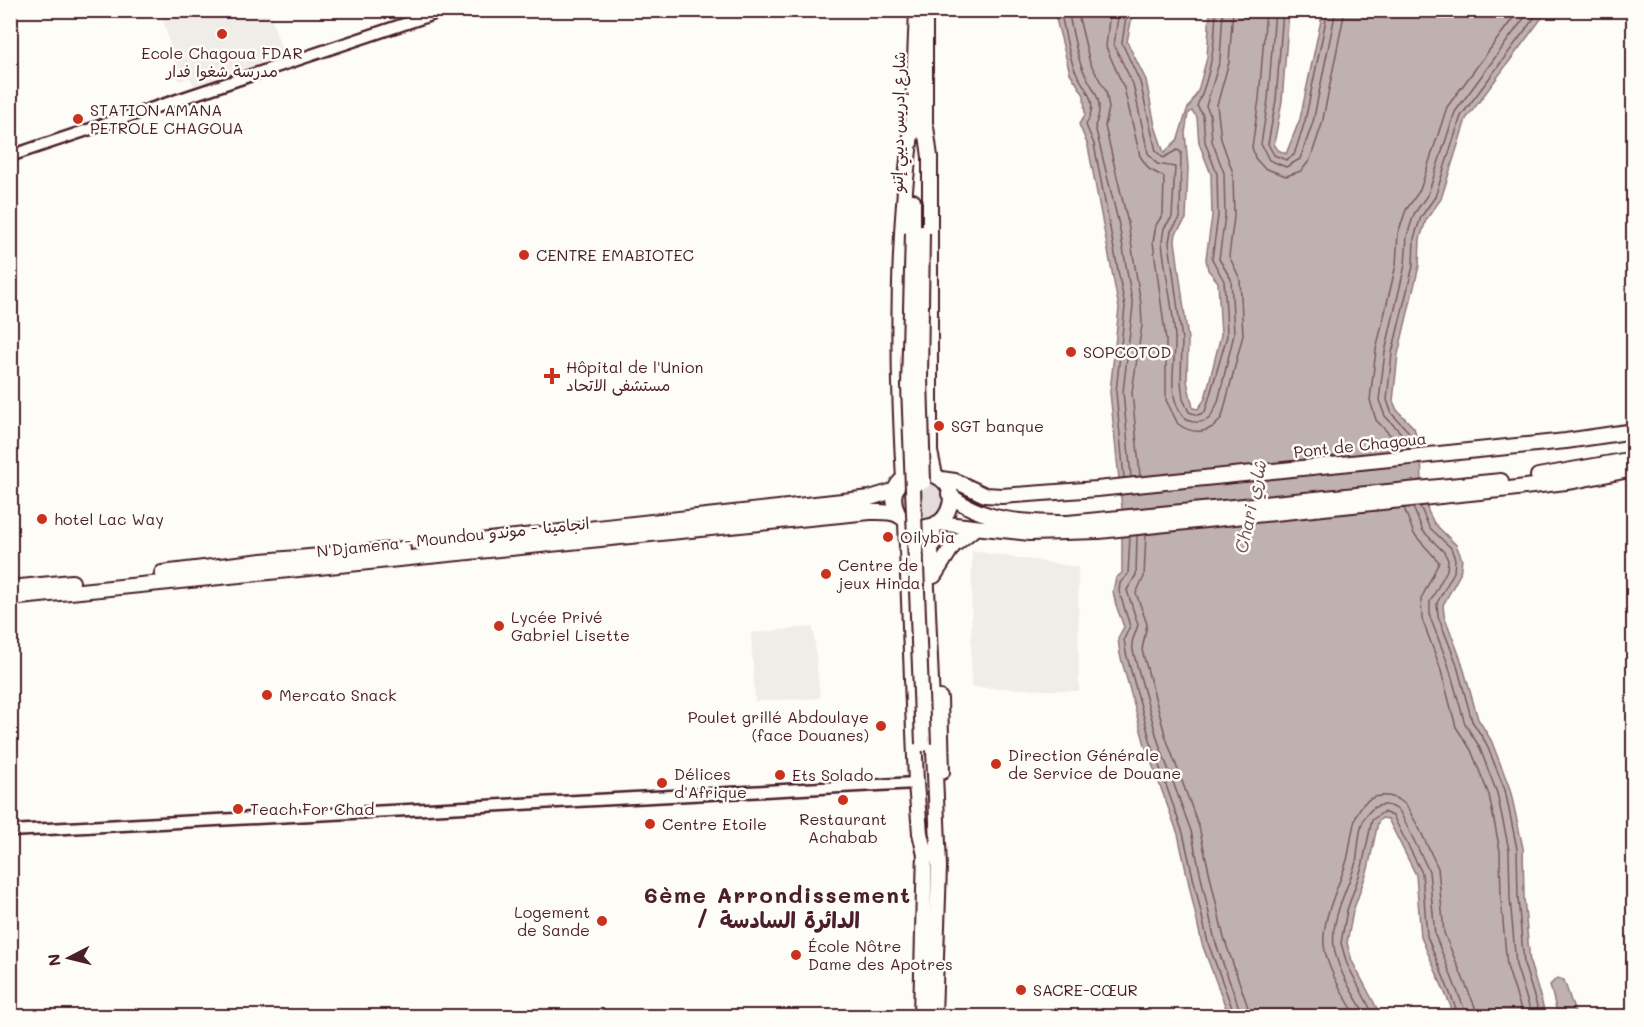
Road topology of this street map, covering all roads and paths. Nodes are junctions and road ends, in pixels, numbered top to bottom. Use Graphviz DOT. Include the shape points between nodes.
graph roads {
  1 [pos="446,10"];
  2 [pos="917,10"];
  3 [pos="925,10"];
  4 [pos="919,127"];
  5 [pos="10,156"];
  6 [pos="1634,431"];
  7 [pos="1634,459"];
  8 [pos="1634,469"];
  9 [pos="938,477"];
  10 [pos="900,484"];
  11 [pos="1447,490"];
  12 [pos="950,494"];
  13 [pos="903,519"];
  14 [pos="936,524"];
  15 [pos="1098,525"];
  16 [pos="975,528"];
  17 [pos="933,578"];
  18 [pos="10,588"];
  19 [pos="10,598"];
  20 [pos="928,744"];
  21 [pos="916,783"];
  22 [pos="10,831"];
  23 [pos="925,855"];
  24 [pos="939,867"];
  25 [pos="921,1017"];
  26 [pos="934,1017"];
  1 -- 5 [label="street"];
  2 -- 4 [label="main road, شارع إدريس ديبي إتنو"];
  3 -- 4 [label="main road, شارع إدريس ديبي إتنو"];
  4 -- 9 [label="main road" via="930,157 930,452"];
  4 -- 10 [label="main road" via="904,184"];
  4 -- 20 [label="main road, شارع إدريس ديبي إتنو, bridge" via="917,233"];
  6 -- 9 [label="main road, Pont de Chagoua" via="1097,489 992,496"];
  7 -- 11 [label="main road"];
  8 -- 11 [label="main road" via="1574,481"];
  9 -- 10 [label="main road" via="919,472"];
  9 -- 12 [label="main road"];
  10 -- 13 [label="main road" via="894,499"];
  10 -- 18 [label="main road, N'Djamena - Moundou انجامينا - موندو" via="870,498"];
  11 -- 15 [label="main road"];
  12 -- 14 [label="main road" via="948,511"];
  12 -- 15 [label="main road" via="977,512 1006,519"];
  13 -- 14 [label="main road" via="920,528"];
  13 -- 19 [label="main road, N'Djamena - Moundou انجامينا - موندو" via="870,512"];
  13 -- 21 [label="main road"];
  14 -- 16 [label="main road"];
  14 -- 17 [label="main road" via="931,552"];
  15 -- 16 [label="main road" via="1030,533"];
  16 -- 17 [label="main road" via="946,553"];
  17 -- 24 [label="main road" via="942,746"];
  20 -- 23 [label="main road"];
  20 -- 24 [label="main road"];
  21 -- 22 [label="street"];
  21 -- 23 [label="main road"];
  23 -- 25 [label="main road"];
  24 -- 26 [label="main road"];
}
